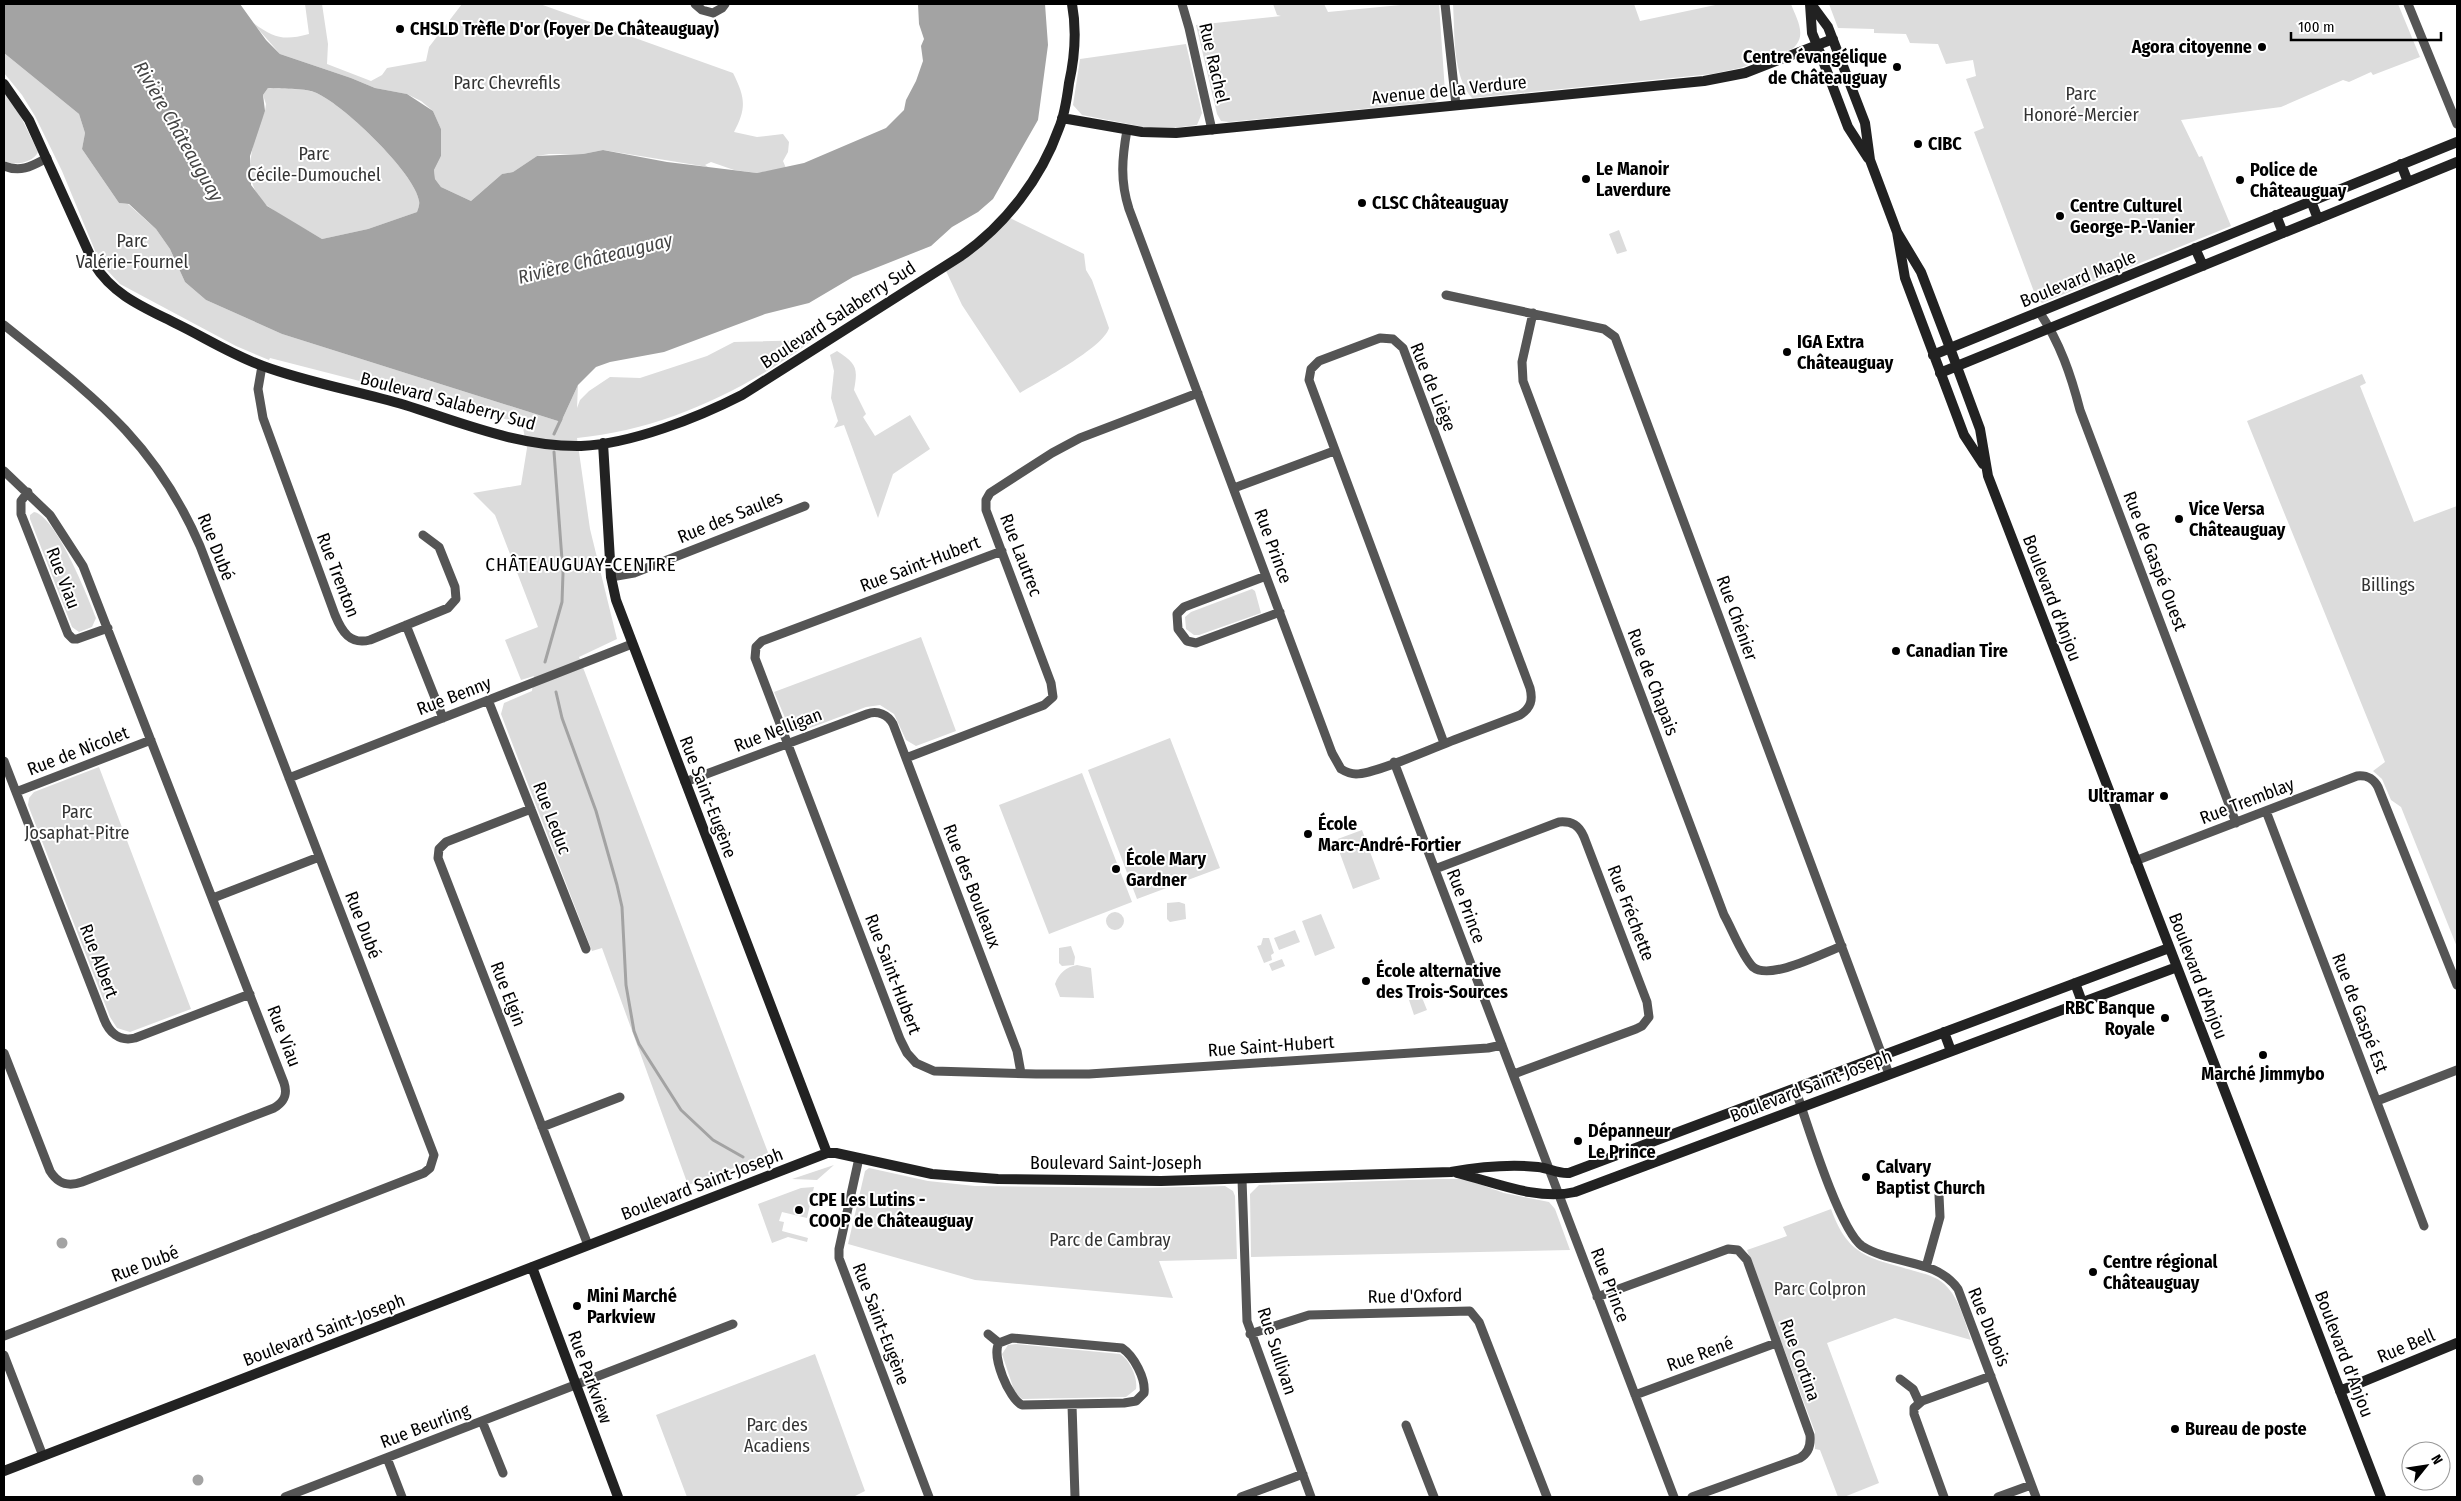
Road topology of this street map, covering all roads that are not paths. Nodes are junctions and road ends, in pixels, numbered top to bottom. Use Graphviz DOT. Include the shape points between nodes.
graph roads {
  1 [pos="695,4"];
  2 [pos="725,4"];
  3 [pos="1072,4"];
  4 [pos="1182,4"];
  5 [pos="1445,4"];
  6 [pos="1810,4"];
  7 [pos="2408,4"];
  8 [pos="1833,39"];
  9 [pos="1817,45"];
  10 [pos="4,84"];
  11 [pos="1456,105"];
  12 [pos="1062,118"];
  13 [pos="2457,124"];
  14 [pos="1127,130"];
  15 [pos="1212,130"];
  16 [pos="2457,142"];
  17 [pos="47,158"];
  18 [pos="1870,160"];
  19 [pos="2457,162"];
  20 [pos="2400,164"];
  21 [pos="4,166"];
  22 [pos="2408,182"];
  23 [pos="2311,201"];
  24 [pos="2276,215"];
  25 [pos="2318,219"];
  26 [pos="1897,232"];
  27 [pos="2283,234"];
  28 [pos="2195,248"];
  29 [pos="2203,266"];
  30 [pos="2143,270"];
  31 [pos="2150,288"];
  32 [pos="2095,290"];
  33 [pos="1446,295"];
  34 [pos="2102,308"];
  35 [pos="1533,313"];
  36 [pos="2040,313"];
  37 [pos="4,325"];
  38 [pos="2050,329"];
  39 [pos="1950,348"];
  40 [pos="1933,354"];
  41 [pos="262,366"];
  42 [pos="1957,367"];
  43 [pos="1940,373"];
  44 [pos="1198,393"];
  45 [pos="603,443"];
  46 [pos="1334,451"];
  47 [pos="1985,467"];
  48 [pos="4,471"];
  49 [pos="1234,488"];
  50 [pos="28,492"];
  51 [pos="805,506"];
  52 [pos="423,535"];
  53 [pos="1002,551"];
  54 [pos="1266,576"];
  55 [pos="611,577"];
  56 [pos="1280,612"];
  57 [pos="406,626"];
  58 [pos="108,628"];
  59 [pos="632,644"];
  60 [pos="488,700"];
  61 [pos="883,714"];
  62 [pos="443,718"];
  63 [pos="151,740"];
  64 [pos="787,744"];
  65 [pos="1444,744"];
  66 [pos="906,758"];
  67 [pos="4,761"];
  68 [pos="1394,762"];
  69 [pos="289,778"];
  70 [pos="685,782"];
  71 [pos="16,792"];
  72 [pos="531,808"];
  73 [pos="2266,811"];
  74 [pos="2236,822"];
  75 [pos="319,856"];
  76 [pos="2135,860"];
  77 [pos="1435,869"];
  78 [pos="213,898"];
  79 [pos="1842,946"];
  80 [pos="2169,948"];
  81 [pos="586,949"];
  82 [pos="2177,967"];
  83 [pos="2075,983"];
  84 [pos="2457,985"];
  85 [pos="250,994"];
  86 [pos="2082,1002"];
  87 [pos="1944,1032"];
  88 [pos="1502,1045"];
  89 [pos="1951,1051"];
  90 [pos="4,1053"];
  91 [pos="1882,1056"];
  92 [pos="2457,1070"];
  93 [pos="1021,1074"];
  94 [pos="1514,1074"];
  95 [pos="1890,1074"];
  96 [pos="1795,1088"];
  97 [pos="620,1097"];
  98 [pos="2377,1101"];
  99 [pos="1802,1107"];
  100 [pos="542,1127"];
  101 [pos="827,1153"];
  102 [pos="859,1158"];
  103 [pos="1550,1170"];
  104 [pos="1451,1172"];
  105 [pos="1242,1179"];
  106 [pos="1558,1193"];
  107 [pos="1939,1194"];
  108 [pos="2424,1226"];
  109 [pos="588,1245"];
  110 [pos="532,1267"];
  111 [pos="1926,1267"];
  112 [pos="1597,1297"];
  113 [pos="733,1324"];
  114 [pos="988,1334"];
  115 [pos="1250,1334"];
  116 [pos="4,1336"];
  117 [pos="1776,1343"];
  118 [pos="2457,1343"];
  119 [pos="999,1344"];
  120 [pos="4,1354"];
  121 [pos="1991,1376"];
  122 [pos="1900,1380"];
  123 [pos="576,1385"];
  124 [pos="2340,1391"];
  125 [pos="1634,1396"];
  126 [pos="1918,1402"];
  127 [pos="1072,1405"];
  128 [pos="482,1421"];
  129 [pos="1406,1425"];
  130 [pos="43,1456"];
  131 [pos="387,1458"];
  132 [pos="4,1471"];
  133 [pos="503,1473"];
  134 [pos="1302,1474"];
  135 [pos="2031,1485"];
  136 [pos="286,1497"];
  137 [pos="402,1497"];
  138 [pos="618,1497"];
  139 [pos="929,1497"];
  140 [pos="1075,1497"];
  141 [pos="1241,1497"];
  142 [pos="1311,1497"];
  143 [pos="1434,1497"];
  144 [pos="1547,1497"];
  145 [pos="1674,1497"];
  146 [pos="1692,1497"];
  147 [pos="1944,1497"];
  148 [pos="1998,1497"];
  149 [pos="2036,1497"];
  150 [pos="2382,1497"];
  1 -- 2 [label="street" via="713,13"];
  3 -- 12 [label="street, Boulevard Salaberry Sud" via="1076,47"];
  4 -- 15 [label="street, Rue Rachel"];
  5 -- 11 [label="street"];
  6 -- 8 [label="street, Boulevard d'Anjou"];
  6 -- 9 [label="street, Boulevard d'Anjou" via="1812,33"];
  7 -- 13 [label="street"];
  8 -- 9 [label="street, Avenue de la Verdure"];
  8 -- 18 [label="street, Boulevard d'Anjou" via="1865,123"];
  9 -- 11 [label="street, Avenue de la Verdure" via="1728,78"];
  9 -- 18 [label="street, Boulevard d'Anjou" via="1848,128"];
  10 -- 17 [label="street, Boulevard Salaberry Sud" via="24,112"];
  11 -- 15 [label="street, Avenue de la Verdure"];
  12 -- 14 [label="street, Avenue de la Verdure"];
  12 -- 45 [label="street, Boulevard Salaberry Sud" via="1047,155 1027,189 1003,220 966,252 742,395 680,422"];
  14 -- 15 [label="street, Avenue de la Verdure" via="1163,134"];
  14 -- 44 [label="street, Rue Prince" via="1122,165 1123,190"];
  16 -- 20 [label="street, Boulevard Maple"];
  17 -- 21 [label="street" via="24,169"];
  17 -- 41 [label="street, Boulevard Salaberry Sud" via="90,257 113,289"];
  18 -- 26 [label="street, Boulevard d'Anjou"];
  19 -- 22 [label="street, Boulevard Maple"];
  20 -- 22 [label="street"];
  20 -- 23 [label="street, Boulevard Maple"];
  22 -- 25 [label="street, Boulevard Maple"];
  23 -- 24 [label="street, Boulevard Maple"];
  23 -- 25 [label="street"];
  24 -- 27 [label="street"];
  24 -- 28 [label="street, Boulevard Maple"];
  25 -- 27 [label="street, Boulevard Maple"];
  26 -- 39 [label="street, Boulevard d'Anjou" via="1921,272"];
  26 -- 40 [label="street, Boulevard d'Anjou" via="1905,278"];
  27 -- 29 [label="street, Boulevard Maple"];
  28 -- 29 [label="street"];
  28 -- 30 [label="street, Boulevard Maple"];
  29 -- 31 [label="street, Boulevard Maple"];
  30 -- 31 [label="street"];
  30 -- 32 [label="street, Boulevard Maple"];
  31 -- 34 [label="street, Boulevard Maple"];
  32 -- 34 [label="street"];
  32 -- 36 [label="street, Boulevard Maple"];
  33 -- 35 [label="street, Rue Chénier"];
  34 -- 38 [label="street, Boulevard Maple"];
  35 -- 79 [label="street, Rue Chénier" via="1604,329 1615,338"];
  35 -- 79 [label="street, Rue de Chapais" via="1522,362 1523,380 1724,916 1750,962 1761,971 1778,970"];
  36 -- 38 [label="street, Rue de Gaspé Ouest"];
  36 -- 39 [label="street, Boulevard Maple"];
  37 -- 69 [label="street, Rue Dubé" via="112,414 144,449 172,491 200,546"];
  38 -- 42 [label="street, Boulevard Maple"];
  38 -- 74 [label="street, Rue de Gaspé Ouest" via="2071,375 2083,416"];
  39 -- 40 [label="street, Boulevard Maple"];
  39 -- 42 [label="street, Boulevard d'Anjou"];
  40 -- 43 [label="street, Boulevard d'Anjou"];
  41 -- 45 [label="street, Boulevard Salaberry Sud" via="513,438 571,446"];
  41 -- 57 [label="street, Rue Trenton" via="258,389 264,424 340,628 351,639 365,641"];
  42 -- 43 [label="street, Boulevard Maple"];
  42 -- 47 [label="street, Boulevard d'Anjou" via="1980,429"];
  43 -- 47 [label="street, Boulevard d'Anjou" via="1964,434"];
  44 -- 49 [label="street, Rue Prince"];
  44 -- 53 [label="street, Rue Lautrec" via="1080,438 994,490 986,500 986,510"];
  45 -- 55 [label="street, Rue Saint-Eugène"];
  46 -- 49 [label="street"];
  46 -- 65 [label="street, Rue de Liège"];
  46 -- 65 [label="street, Rue de Liège" via="1310,385 1311,370 1325,358 1380,338 1393,339 1405,352 1531,694 1531,704 1520,715"];
  47 -- 76 [label="street, Boulevard d'Anjou"];
  48 -- 50 [label="street, Rue Viau"];
  49 -- 54 [label="street, Rue Prince"];
  50 -- 58 [label="street, Rue Viau" via="58,525 78,557"];
  50 -- 58 [label="street, Rue Viau" via="21,501 21,514 68,634 77,639"];
  51 -- 55 [label="street, Rue des Saules" via="634,573"];
  52 -- 57 [label="street, Rue Trenton" via="441,552 455,587 456,599 448,608"];
  53 -- 64 [label="street, Rue Saint-Hubert" via="758,644 755,658"];
  53 -- 66 [label="street, Rue Lautrec" via="1051,683 1052,697 1044,705"];
  54 -- 56 [label="street, Rue Prince"];
  54 -- 56 [label="street" via="1184,607 1176,619 1178,629 1187,641 1200,642"];
  55 -- 59 [label="street, Rue Saint-Eugène"];
  56 -- 68 [label="street, Rue Prince" via="1338,766 1358,774"];
  57 -- 62 [label="street"];
  58 -- 63 [label="street, Rue Viau"];
  59 -- 60 [label="street, Rue Benny"];
  59 -- 70 [label="street, Rue Saint-Eugène"];
  60 -- 62 [label="street, Rue Benny"];
  60 -- 72 [label="street, Rue Leduc"];
  61 -- 64 [label="street, Rue Nelligan" via="867,714"];
  61 -- 66 [label="street, Rue des Bouleaux" via="893,724"];
  62 -- 69 [label="street, Rue Benny"];
  63 -- 71 [label="street, Rue de Nicolet"];
  63 -- 78 [label="street, Rue Viau"];
  64 -- 70 [label="street, Rue Nelligan"];
  64 -- 93 [label="street, Rue Saint-Hubert" via="907,1053 922,1067 934,1070"];
  65 -- 68 [label="street, Rue de Liège"];
  66 -- 93 [label="street, Rue des Bouleaux" via="1017,1051"];
  67 -- 71 [label="street, Rue Albert"];
  68 -- 77 [label="street, Rue Prince"];
  69 -- 75 [label="street, Rue Dubé"];
  70 -- 101 [label="street, Rue Saint-Eugène"];
  71 -- 85 [label="street, Rue Albert" via="106,1024 114,1034 126,1040 135,1038"];
  72 -- 81 [label="street, Rue Leduc"];
  72 -- 100 [label="street, Rue Elgin" via="446,842 438,850 438,858"];
  73 -- 74 [label="street, Rue Tremblay"];
  73 -- 84 [label="street, Rue Tremblay" via="2357,776 2371,778 2378,786"];
  73 -- 98 [label="street, Rue de Gaspé Est"];
  74 -- 76 [label="street, Rue Tremblay"];
  75 -- 78 [label="street"];
  75 -- 116 [label="street, Rue Dubé" via="432,1149 434,1159 430,1168"];
  76 -- 80 [label="street, Boulevard d'Anjou"];
  77 -- 88 [label="street, Rue Prince"];
  77 -- 94 [label="street, Rue Fréchette" via="1564,822 1573,823 1580,829 1591,855 1648,1002 1649,1017 1636,1029"];
  78 -- 85 [label="street, Rue Viau"];
  79 -- 91 [label="street, Rue Chénier"];
  80 -- 82 [label="street, Boulevard d'Anjou"];
  80 -- 83 [label="street, Boulevard Saint-Joseph"];
  82 -- 86 [label="street, Boulevard Saint-Joseph"];
  82 -- 124 [label="street, Boulevard d'Anjou"];
  83 -- 86 [label="street"];
  83 -- 87 [label="street, Boulevard Saint-Joseph"];
  85 -- 90 [label="street, Rue Viau" via="285,1087 283,1101 274,1108 78,1183 62,1183 50,1171"];
  86 -- 89 [label="street, Boulevard Saint-Joseph"];
  87 -- 89 [label="street"];
  87 -- 91 [label="street, Boulevard Saint-Joseph"];
  88 -- 93 [label="street, Rue Saint-Hubert" via="1089,1074"];
  88 -- 94 [label="street, Rue Prince"];
  89 -- 95 [label="street, Boulevard Saint-Joseph"];
  91 -- 95 [label="street, Rue Chénier"];
  91 -- 96 [label="street, Boulevard Saint-Joseph"];
  92 -- 98 [label="street"];
  94 -- 103 [label="street, Rue Prince"];
  95 -- 99 [label="street, Boulevard Saint-Joseph"];
  96 -- 99 [label="street, Rue Dubois"];
  96 -- 103 [label="street, Boulevard Saint-Joseph" via="1569,1173"];
  97 -- 100 [label="street"];
  98 -- 108 [label="street, Rue de Gaspé Est"];
  99 -- 106 [label="street, Boulevard Saint-Joseph" via="1575,1192"];
  99 -- 111 [label="street, Rue Dubois" via="1842,1219 1853,1238 1870,1250"];
  100 -- 109 [label="street, Rue Elgin"];
  101 -- 102 [label="street, Boulevard Saint-Joseph"];
  101 -- 109 [label="street, Boulevard Saint-Joseph"];
  102 -- 105 [label="street, Boulevard Saint-Joseph" via="932,1174 973,1178"];
  102 -- 139 [label="street, Rue Saint-Eugène" via="839,1258"];
  103 -- 104 [label="street, Boulevard Saint-Joseph" via="1487,1167"];
  103 -- 106 [label="street, Rue Prince"];
  104 -- 105 [label="street, Boulevard Saint-Joseph"];
  104 -- 106 [label="street, Boulevard Saint-Joseph" via="1510,1188"];
  105 -- 115 [label="street, Rue Sullivan" via="1245,1309"];
  106 -- 112 [label="street, Rue Prince"];
  107 -- 111 [label="street" via="1940,1217"];
  109 -- 110 [label="street, Boulevard Saint-Joseph"];
  110 -- 123 [label="street, Rue Parkview"];
  110 -- 130 [label="street, Boulevard Saint-Joseph"];
  111 -- 121 [label="street, Rue Dubois" via="1945,1276 1959,1292"];
  112 -- 117 [label="street, Rue Cortina" via="1723,1251 1738,1250 1747,1260"];
  112 -- 125 [label="street, Rue Prince"];
  113 -- 123 [label="street, Rue Beurling"];
  114 -- 119 [label="street"];
  115 -- 134 [label="street, Rue Sullivan"];
  115 -- 144 [label="street, Rue d'Oxford" via="1309,1315 1470,1311 1479,1322"];
  117 -- 125 [label="street, Rue René"];
  117 -- 146 [label="street, Rue Cortina" via="1810,1436 1808,1451 1800,1458"];
  118 -- 124 [label="street, Rue Bell"];
  119 -- 127 [label="street" via="997,1359 1010,1395 1016,1401 1028,1406"];
  119 -- 127 [label="street" via="1012,1338 1113,1346 1129,1354 1144,1386 1140,1399 1124,1403"];
  120 -- 130 [label="street"];
  121 -- 126 [label="street"];
  121 -- 135 [label="street, Rue Dubois"];
  122 -- 126 [label="street" via="1912,1389"];
  123 -- 128 [label="street, Rue Beurling"];
  123 -- 138 [label="street, Rue Parkview"];
  124 -- 150 [label="street, Boulevard d'Anjou"];
  125 -- 145 [label="street, Rue Prince"];
  126 -- 147 [label="street" via="1914,1414"];
  127 -- 140 [label="street"];
  128 -- 131 [label="street, Rue Beurling"];
  128 -- 133 [label="street"];
  129 -- 143 [label="street"];
  130 -- 132 [label="street, Boulevard Saint-Joseph"];
  131 -- 136 [label="street, Rue Beurling"];
  131 -- 137 [label="street"];
  134 -- 141 [label="street"];
  134 -- 142 [label="street, Rue Sullivan"];
  135 -- 148 [label="street"];
  135 -- 149 [label="street, Rue Dubois"];
}
